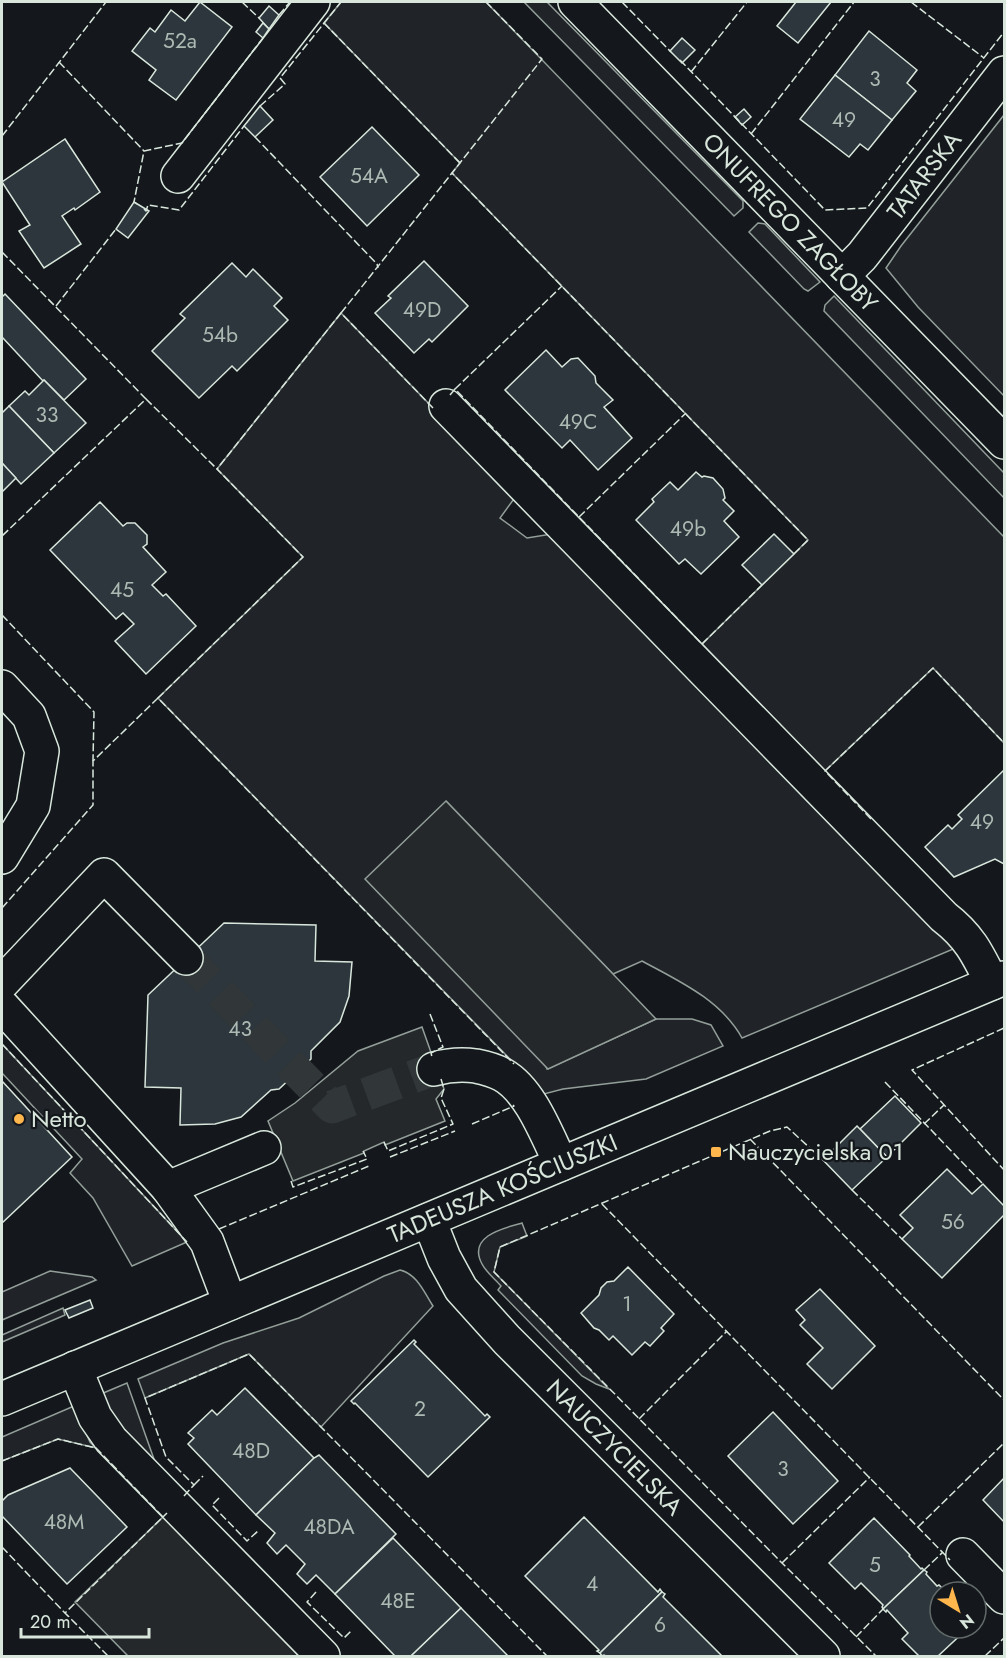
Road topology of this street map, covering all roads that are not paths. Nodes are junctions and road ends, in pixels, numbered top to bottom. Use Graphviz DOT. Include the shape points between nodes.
graph roads {
  1 [pos="313,2"];
  2 [pos="575,2"];
  3 [pos="1005,73"];
  4 [pos="178,176"];
  5 [pos="842,276"];
  6 [pos="446,406"];
  7 [pos="1005,442"];
  8 [pos="2,687"];
  9 [pos="2,857"];
  10 [pos="186,958"];
  11 [pos="998,981"];
  12 [pos="2,983"];
  13 [pos="2,1006"];
  14 [pos="434,1069"];
  15 [pos="264,1148"];
  16 [pos="561,1164"];
  17 [pos="168,1188"];
  18 [pos="429,1220"];
  19 [pos="230,1303"];
  20 [pos="75,1368"];
  21 [pos="2,1399"];
  22 [pos="963,1555"];
  23 [pos="1005,1597"];
  24 [pos="323,1656"];
  25 [pos="824,1656"];
  1 -- 4 [label="street"];
  2 -- 5 [label="street, ONUFREGO ZAGŁOBY"];
  3 -- 5 [label="street, TATARSKA" via="862,256"];
  5 -- 7 [label="street, ONUFREGO ZAGŁOBY"];
  6 -- 11 [label="street" via="958,928"];
  8 -- 9 [label="street" via="29,716 42,751 33,806"];
  10 -- 12 [label="street" via="104,874"];
  11 -- 16 [label="street, TADEUSZA KOŚCIUSZKI"];
  13 -- 17 [label="street"];
  14 -- 16 [label="street" via="471,1065 504,1075 528,1100"];
  15 -- 17 [label="street"];
  16 -- 18 [label="street, TADEUSZA KOŚCIUSZKI"];
  17 -- 19 [label="street" via="207,1242"];
  18 -- 19 [label="street, TADEUSZA KOŚCIUSZKI"];
  18 -- 25 [label="street, NAUCZYCIELSKA" via="454,1278 468,1298"];
  19 -- 20 [label="street, TADEUSZA KOŚCIUSZKI"];
  20 -- 21 [label="street, TADEUSZA KOŚCIUSZKI"];
  20 -- 24 [label="street" via="95,1417 111,1440"];
  22 -- 23 [label="street"];
}
